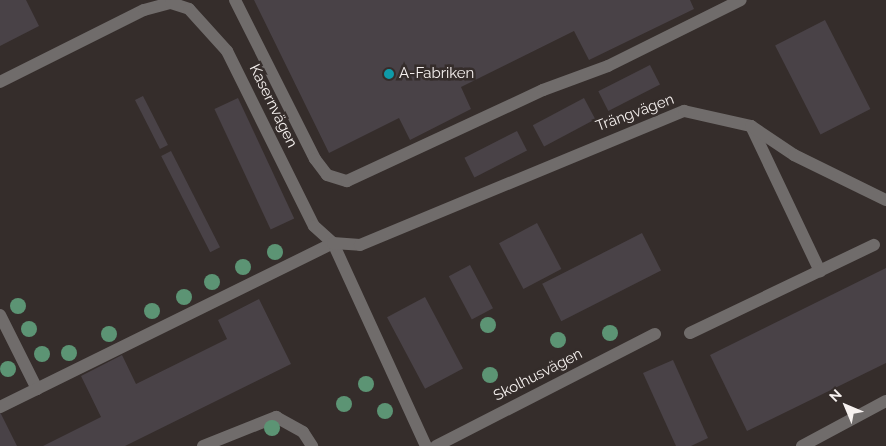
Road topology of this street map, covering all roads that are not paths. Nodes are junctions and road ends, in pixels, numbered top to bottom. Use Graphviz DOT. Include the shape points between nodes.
graph roads {
  1 [pos="235,0"];
  2 [pos="742,0"];
  3 [pos="0,82"];
  4 [pos="751,126"];
  5 [pos="886,200"];
  6 [pos="333,244"];
  7 [pos="874,245"];
  8 [pos="820,271"];
  9 [pos="0,316"];
  10 [pos="690,333"];
  11 [pos="655,334"];
  12 [pos="37,389"];
  13 [pos="886,401"];
  14 [pos="0,407"];
  15 [pos="203,446"];
  16 [pos="312,446"];
  17 [pos="426,446"];
  18 [pos="436,446"];
  19 [pos="802,446"];
  1 -- 2 [label="street" via="315,159 328,175 347,181 542,90 608,66"];
  3 -- 6 [label="street, Kasernvägen" via="144,10 171,3 189,9 227,51 314,226"];
  4 -- 5 [label="street, Trängvägen" via="794,155"];
  4 -- 6 [label="street, Trängvägen" via="684,111 617,135 504,188 360,245"];
  4 -- 8 [label="street"];
  6 -- 12 [label="street"];
  6 -- 17 [label="street"];
  7 -- 8 [label="street"];
  8 -- 10 [label="street"];
  9 -- 12 [label="street"];
  11 -- 18 [label="street, Skolhusvägen"];
  12 -- 14 [label="street"];
  13 -- 19 [label="street"];
  15 -- 16 [label="street" via="276,417 303,432"];
}
